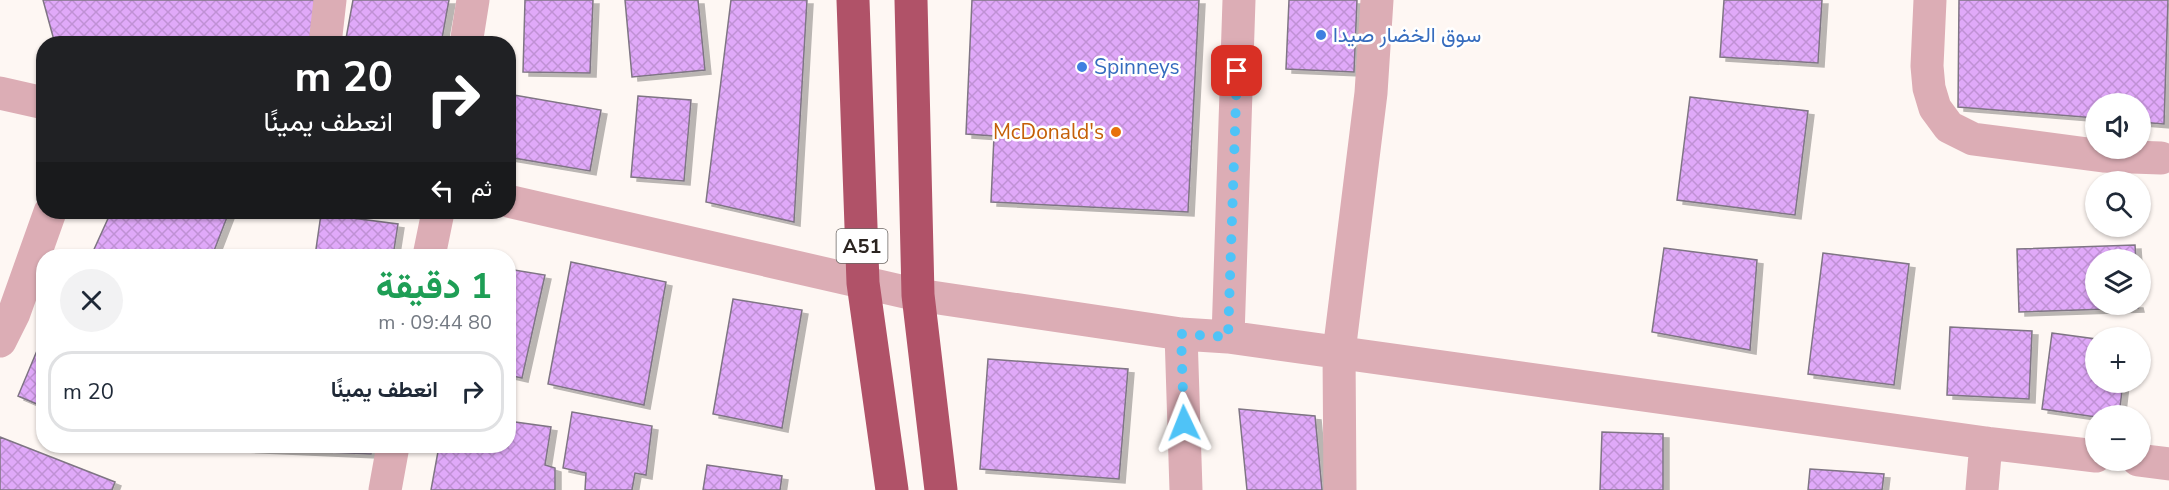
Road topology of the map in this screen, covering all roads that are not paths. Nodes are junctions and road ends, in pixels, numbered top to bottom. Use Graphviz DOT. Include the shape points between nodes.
graph roads {
  1 [pos="330,0"];
  2 [pos="473,0"];
  3 [pos="853,0"];
  4 [pos="911,0"];
  5 [pos="1239,0"];
  6 [pos="1377,0"];
  7 [pos="1930,0"];
  8 [pos="326,36"];
  9 [pos="467,36"];
  10 [pos="0,93"];
  11 [pos="36,101"];
  12 [pos="2161,158"];
  13 [pos="516,203"];
  14 [pos="48,219"];
  15 [pos="437,219"];
  16 [pos="37,249"];
  17 [pos="430,249"];
  18 [pos="36,251"];
  19 [pos="863,283"];
  20 [pos="918,295"];
  21 [pos="1181,334"];
  22 [pos="1228,337"];
  23 [pos="0,341"];
  24 [pos="1339,352"];
  25 [pos="1986,443"];
  26 [pos="392,453"];
  27 [pos="2085,455"];
  28 [pos="2151,462"];
  29 [pos="2169,464"];
  30 [pos="385,490"];
  31 [pos="892,490"];
  32 [pos="941,490"];
  33 [pos="1185,490"];
  34 [pos="1340,490"];
  35 [pos="1982,490"];
  1 -- 8 [label="street"];
  2 -- 9 [label="street"];
  3 -- 19 [label="highway, A51"];
  4 -- 20 [label="highway, A51"];
  5 -- 22 [label="street"];
  6 -- 24 [label="street" via="1371,93"];
  7 -- 12 [label="street" via="1929,87 1935,108 1949,127 1973,139 2103,156"];
  10 -- 11 [label="street"];
  13 -- 19 [label="street"];
  14 -- 16 [label="street"];
  15 -- 17 [label="street"];
  18 -- 23 [label="street"];
  19 -- 20 [label="street"];
  19 -- 31 [label="highway, A51"];
  20 -- 21 [label="street"];
  20 -- 32 [label="highway, A51"];
  21 -- 22 [label="street"];
  21 -- 33 [label="street"];
  22 -- 24 [label="street"];
  24 -- 25 [label="street"];
  24 -- 34 [label="street"];
  25 -- 27 [label="street"];
  25 -- 35 [label="street"];
  26 -- 30 [label="street"];
  28 -- 29 [label="street"];
}
